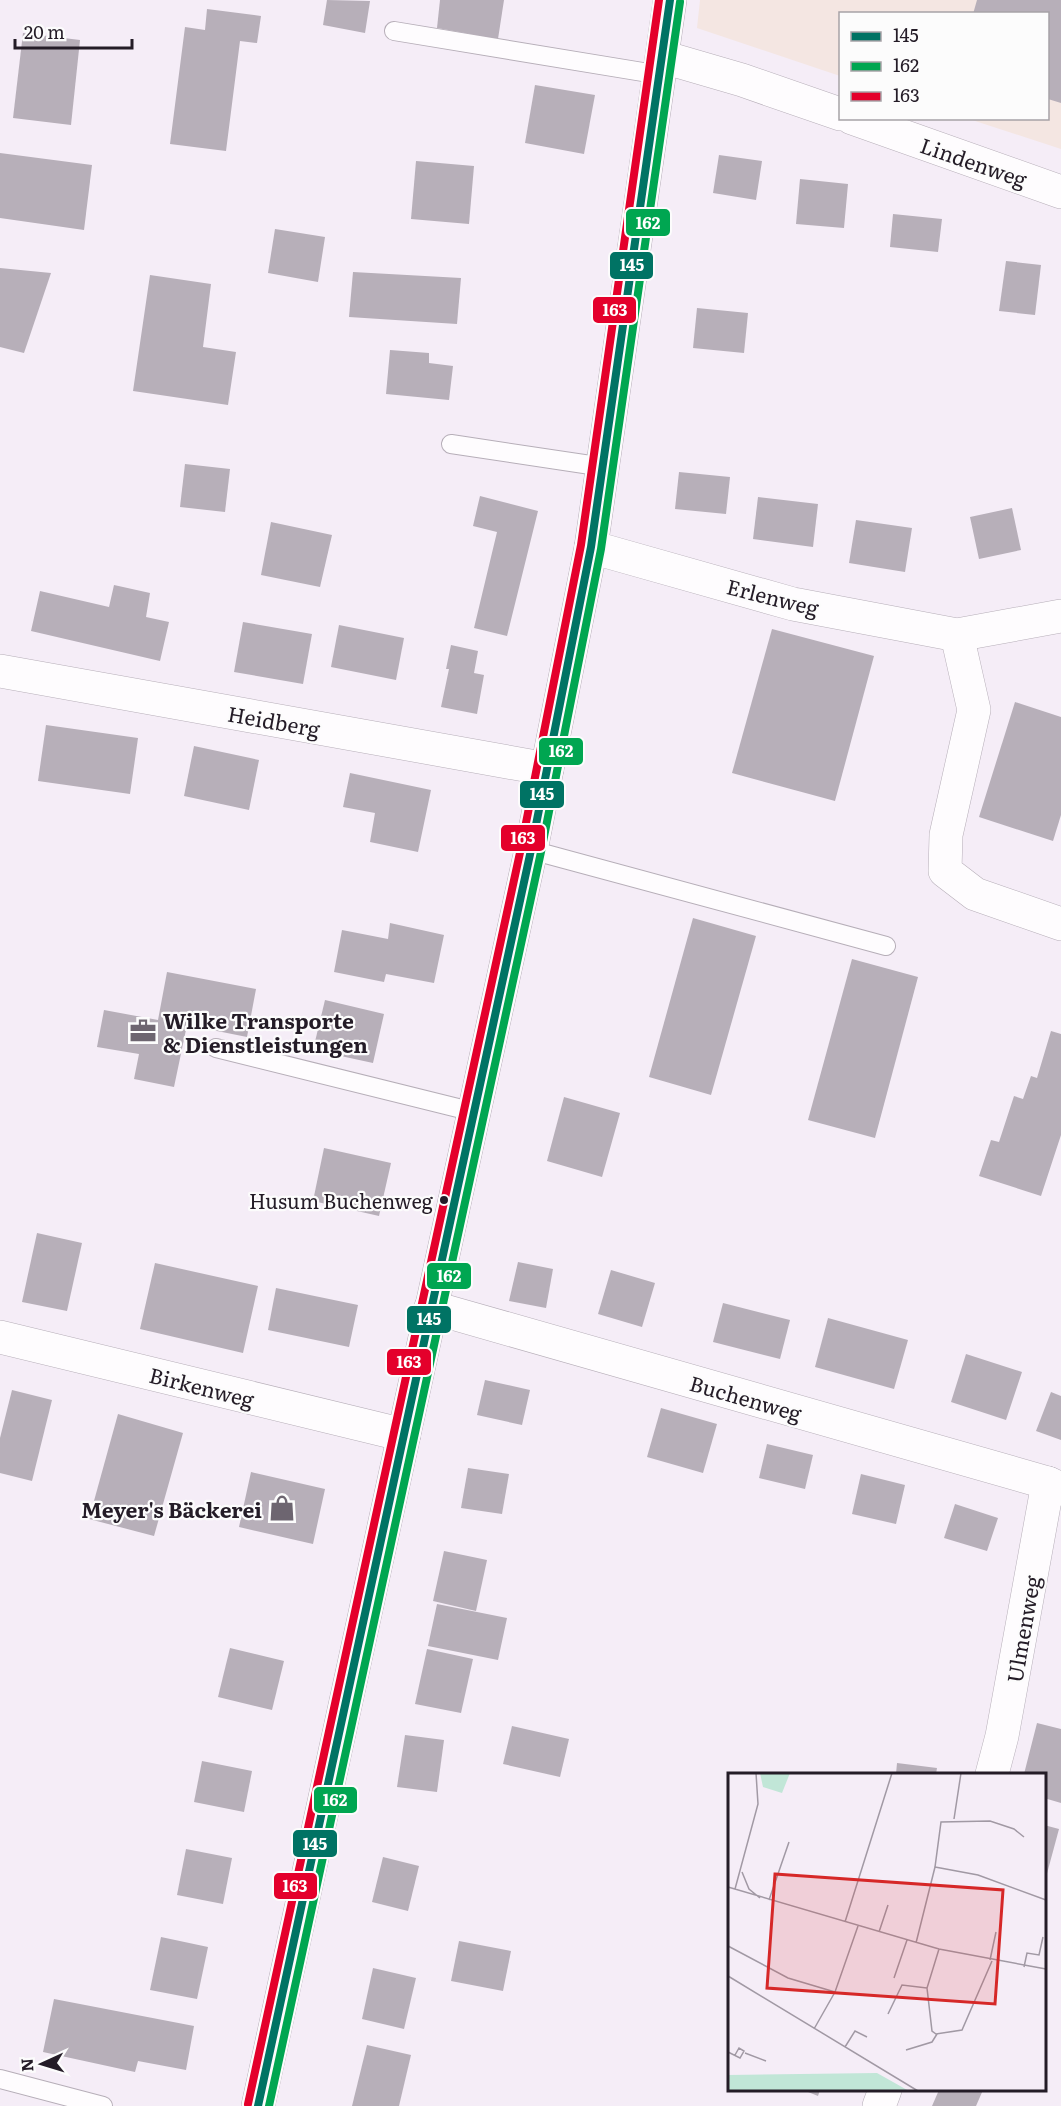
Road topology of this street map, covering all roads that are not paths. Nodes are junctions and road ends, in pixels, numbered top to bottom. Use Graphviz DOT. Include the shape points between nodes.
graph roads {
  1 [pos="670,0"];
  2 [pos="394,32"];
  3 [pos="662,66"];
  4 [pos="839,114"];
  5 [pos="858,120"];
  6 [pos="1061,192"];
  7 [pos="451,444"];
  8 [pos="604,467"];
  9 [pos="591,546"];
  10 [pos="1061,616"];
  11 [pos="957,635"];
  12 [pos="0,670"];
  13 [pos="547,769"];
  14 [pos="531,850"];
  15 [pos="1061,924"];
  16 [pos="886,946"];
  17 [pos="216,1047"];
  18 [pos="474,1112"];
  19 [pos="431,1307"];
  20 [pos="0,1337"];
  21 [pos="404,1435"];
  22 [pos="1054,1486"];
  23 [pos="992,1773"];
  24 [pos="0,2079"];
  25 [pos="885,2091"];
  26 [pos="103,2106"];
  27 [pos="258,2106"];
  28 [pos="879,2106"];
  1 -- 3 [label="street"];
  2 -- 3 [label="lane"];
  3 -- 4 [label="street" via="742,80"];
  3 -- 8 [label="street"];
  5 -- 6 [label="street, Lindenweg"];
  7 -- 8 [label="lane"];
  8 -- 9 [label="street"];
  9 -- 11 [label="street, Erlenweg" via="793,604"];
  9 -- 13 [label="street"];
  10 -- 11 [label="street, Erlenweg"];
  11 -- 15 [label="street" via="974,710 946,835 945,871 975,894"];
  12 -- 13 [label="street, Heidberg"];
  13 -- 14 [label="street"];
  14 -- 16 [label="lane"];
  14 -- 18 [label="street"];
  17 -- 18 [label="lane"];
  18 -- 19 [label="street"];
  19 -- 21 [label="street"];
  19 -- 22 [label="street, Buchenweg"];
  20 -- 21 [label="street, Birkenweg"];
  21 -- 27 [label="street"];
  22 -- 23 [label="street, Ulmenweg"];
  24 -- 26 [label="lane"];
  25 -- 28 [label="street"];
}
